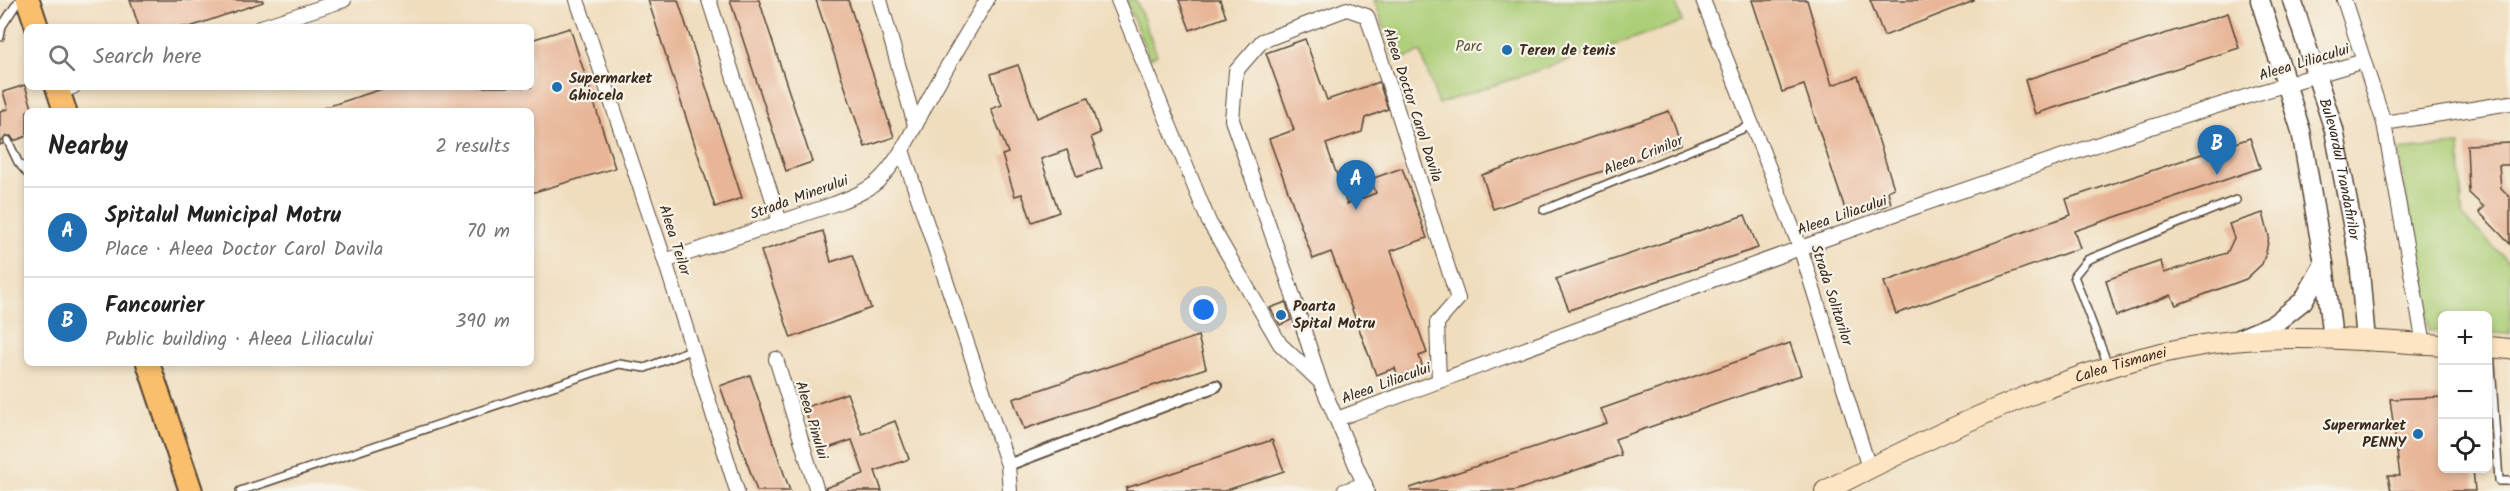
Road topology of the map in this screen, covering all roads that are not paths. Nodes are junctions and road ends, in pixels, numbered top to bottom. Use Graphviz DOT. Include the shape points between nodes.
graph roads {
  1 [pos="19,0"];
  2 [pos="28,0"];
  3 [pos="345,0"];
  4 [pos="576,0"];
  5 [pos="709,0"];
  6 [pos="880,0"];
  7 [pos="987,0"];
  8 [pos="1118,0"];
  9 [pos="1703,0"];
  10 [pos="2260,0"];
  11 [pos="2292,0"];
  12 [pos="2344,0"];
  13 [pos="36,24"];
  14 [pos="270,24"];
  15 [pos="0,37"];
  16 [pos="2364,61"];
  17 [pos="2316,75"];
  18 [pos="2287,84"];
  19 [pos="2509,107"];
  20 [pos="2384,123"];
  21 [pos="915,125"];
  22 [pos="1752,125"];
  23 [pos="8,141"];
  24 [pos="902,150"];
  25 [pos="24,169"];
  26 [pos="2236,200"];
  27 [pos="1544,210"];
  28 [pos="780,222"];
  29 [pos="1800,247"];
  30 [pos="665,261"];
  31 [pos="2324,264"];
  32 [pos="2333,339"];
  33 [pos="2234,341"];
  34 [pos="2366,341"];
  35 [pos="2433,344"];
  36 [pos="2492,347"];
  37 [pos="693,349"];
  38 [pos="2510,349"];
  39 [pos="776,359"];
  40 [pos="2490,365"];
  41 [pos="149,366"];
  42 [pos="2109,368"];
  43 [pos="1320,381"];
  44 [pos="1438,381"];
  45 [pos="1216,386"];
  46 [pos="1337,419"];
  47 [pos="1008,465"];
  48 [pos="1869,468"];
  49 [pos="2510,481"];
  50 [pos="1366,488"];
  51 [pos="191,491"];
  52 [pos="240,491"];
  53 [pos="737,491"];
  54 [pos="817,491"];
  55 [pos="1010,491"];
  56 [pos="1344,491"];
  57 [pos="1825,491"];
  1 -- 15 [label="lane" via="2,26"];
  2 -- 13 [label="main road"];
  3 -- 14 [label="street"];
  4 -- 30 [label="street, Aleea Teilor"];
  5 -- 28 [label="street"];
  6 -- 21 [label="street"];
  7 -- 21 [label="street, Strada Minerului"];
  8 -- 43 [label="street, Aleea Doctor Carol Davila" via="1209,222 1280,344"];
  9 -- 22 [label="street, Strada Solitarilor"];
  10 -- 18 [label="street, Bulevardul Trandafirilor"];
  11 -- 17 [label="street, Bulevardul Trandafirilor"];
  12 -- 16 [label="street"];
  16 -- 17 [label="street, Aleea Liliacului"];
  16 -- 20 [label="street"];
  17 -- 18 [label="street, Aleea Liliacului"];
  17 -- 34 [label="street, Bulevardul Trandafirilor" via="2343,173 2359,260"];
  18 -- 29 [label="street, Aleea Liliacului"];
  18 -- 31 [label="street, Bulevardul Trandafirilor" via="2301,130"];
  19 -- 20 [label="street"];
  20 -- 35 [label="street"];
  21 -- 24 [label="street, Strada Minerului"];
  22 -- 27 [label="lane, Aleea Crinilor"];
  22 -- 29 [label="street, Strada Solitarilor"];
  23 -- 25 [label="lane"];
  24 -- 28 [label="street, Strada Minerului" via="877,182 860,193"];
  24 -- 47 [label="street"];
  26 -- 42 [label="lane" via="2087,260 2080,267 2074,276"];
  28 -- 30 [label="street, Strada Minerului"];
  29 -- 44 [label="street, Aleea Liliacului"];
  29 -- 48 [label="street, Strada Solitarilor"];
  30 -- 37 [label="street, Aleea Teilor"];
  31 -- 32 [label="street, Bulevardul Trandafirilor"];
  31 -- 33 [label="street" via="2303,301 2274,324"];
  32 -- 33 [label="main road, Calea Tismanei"];
  32 -- 34 [label="main road, Calea Tismanei"];
  33 -- 42 [label="main road, Calea Tismanei" via="2177,350"];
  34 -- 35 [label="main road, Calea Tismanei"];
  36 -- 38 [label="main road"];
  37 -- 52 [label="lane" via="645,368 619,364"];
  37 -- 53 [label="street, Aleea Teilor"];
  39 -- 54 [label="street, Aleea Pinului"];
  40 -- 49 [label="lane" via="2499,481"];
  41 -- 51 [label="main road"];
  42 -- 48 [label="main road, Calea Tismanei" via="1968,419"];
  43 -- 44 [label="street, Aleea Doctor Carol Davila" via="1232,120 1236,71 1262,41 1347,9 1367,16 1458,299 1437,323"];
  43 -- 46 [label="street, Aleea Doctor Carol Davila"];
  44 -- 46 [label="street, Aleea Liliacului"];
  45 -- 47 [label="street"];
  46 -- 50 [label="street, Aleea Doctor Carol Davila"];
  47 -- 55 [label="street"];
  48 -- 57 [label="main road, Calea Tismanei"];
  50 -- 56 [label="street"];
}
